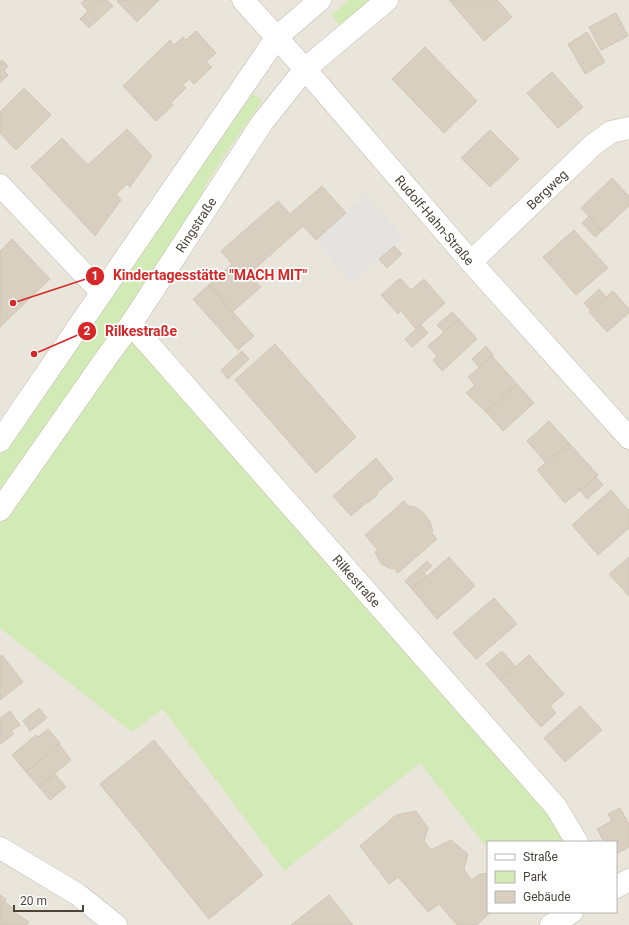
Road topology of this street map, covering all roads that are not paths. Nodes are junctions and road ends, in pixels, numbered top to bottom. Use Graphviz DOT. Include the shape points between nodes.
graph roads {
  1 [pos="243,0"];
  2 [pos="320,0"];
  3 [pos="387,0"];
  4 [pos="276,37"];
  5 [pos="305,69"];
  6 [pos="629,128"];
  7 [pos="0,185"];
  8 [pos="471,262"];
  9 [pos="101,292"];
  10 [pos="131,324"];
  11 [pos="629,438"];
  12 [pos="0,441"];
  13 [pos="0,510"];
  14 [pos="576,841"];
  15 [pos="0,848"];
  16 [pos="629,880"];
  17 [pos="617,886"];
  18 [pos="570,913"];
  19 [pos="116,925"];
  20 [pos="551,925"];
  1 -- 4 [label="street, Rudolf-Hahn-Straße"];
  2 -- 4 [label="street"];
  3 -- 5 [label="street, Ringstraße"];
  4 -- 5 [label="street, Rudolf-Hahn-Straße"];
  4 -- 9 [label="street"];
  5 -- 8 [label="street, Rudolf-Hahn-Straße"];
  5 -- 10 [label="street, Ringstraße" via="262,123"];
  6 -- 8 [label="street, Bergweg" via="611,132 592,145"];
  7 -- 9 [label="street"];
  8 -- 11 [label="street, Rudolf-Hahn-Straße"];
  9 -- 12 [label="street"];
  10 -- 13 [label="street, Ringstraße"];
  10 -- 14 [label="street, Rilkestraße" via="556,807"];
  15 -- 19 [label="street" via="76,894"];
  16 -- 17 [label="street"];
  18 -- 20 [label="street"];
}
